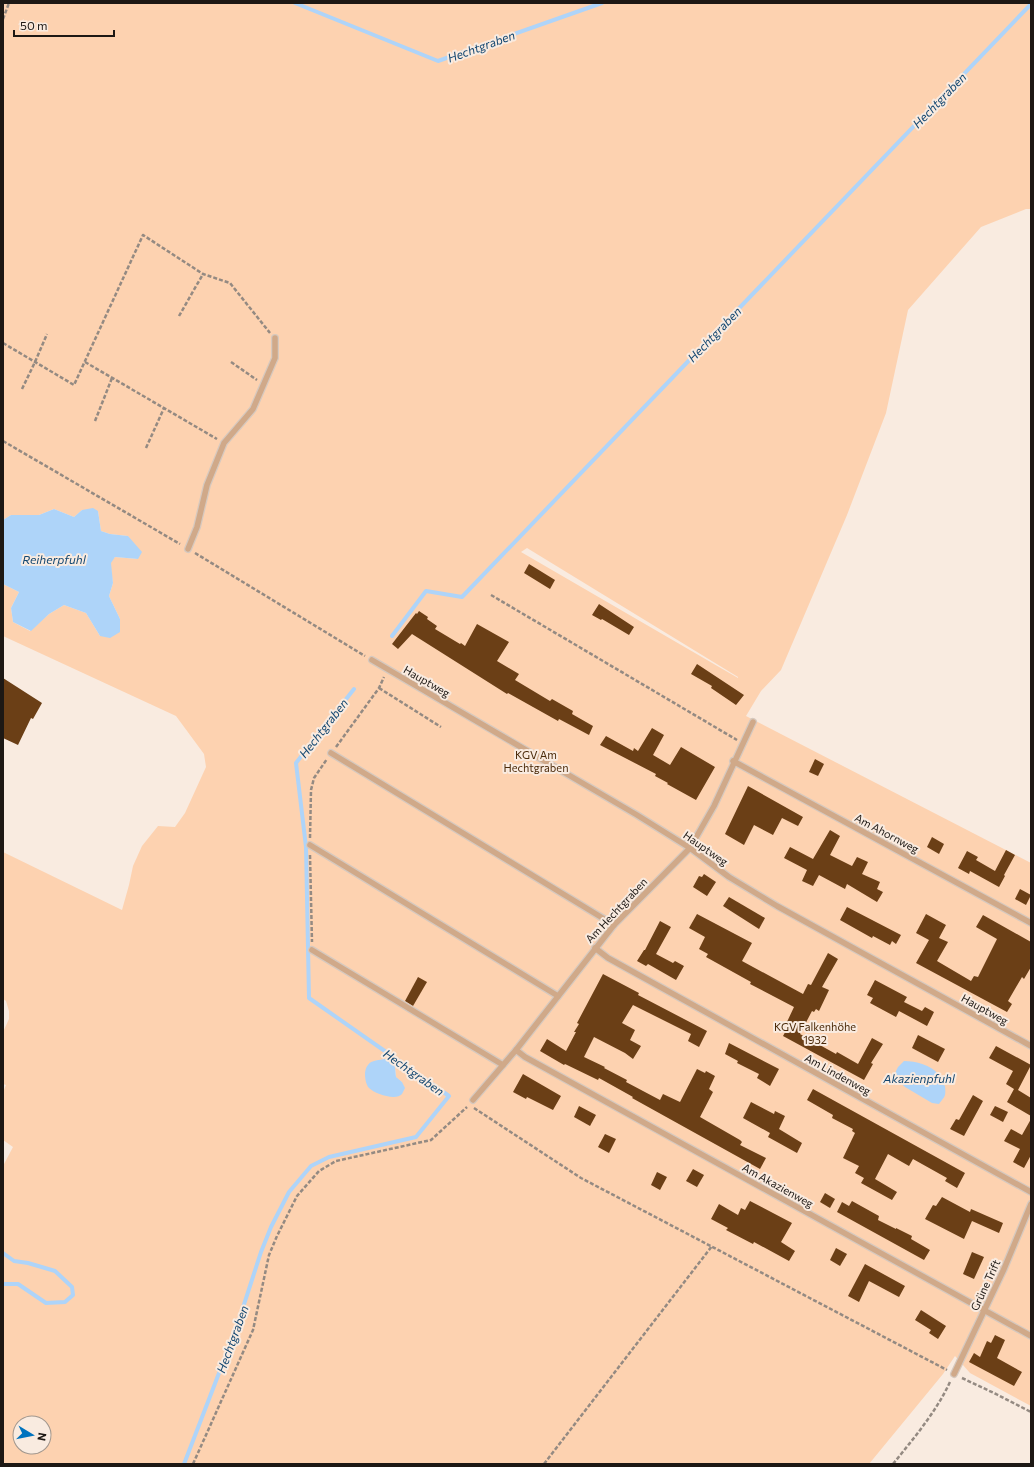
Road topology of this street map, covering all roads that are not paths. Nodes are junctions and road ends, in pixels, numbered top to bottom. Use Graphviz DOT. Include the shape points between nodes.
graph roads {
  1 [pos="275,338"];
  2 [pos="188,549"];
  3 [pos="372,660"];
  4 [pos="752,722"];
  5 [pos="332,753"];
  6 [pos="733,761"];
  7 [pos="310,845"];
  8 [pos="690,848"];
  9 [pos="1031,923"];
  10 [pos="614,925"];
  11 [pos="595,948"];
  12 [pos="312,950"];
  13 [pos="558,996"];
  14 [pos="1031,1046"];
  15 [pos="516,1050"];
  16 [pos="503,1065"];
  17 [pos="473,1100"];
  18 [pos="1031,1192"];
  19 [pos="1031,1204"];
  20 [pos="984,1310"];
  21 [pos="1031,1336"];
  22 [pos="954,1374"];
  1 -- 2 [label="lane" via="274,358 264,384 253,409 224,443 207,485 197,527"];
  3 -- 8 [label="lane, Hauptweg"];
  4 -- 6 [label="lane, Am Hechtgraben"];
  5 -- 10 [label="lane"];
  6 -- 8 [label="lane, Am Hechtgraben" via="713,808"];
  6 -- 9 [label="lane, Am Ahornweg"];
  7 -- 13 [label="lane"];
  8 -- 10 [label="lane, Am Hechtgraben"];
  8 -- 14 [label="lane, Hauptweg" via="729,877 777,906"];
  10 -- 11 [label="lane, Am Hechtgraben"];
  11 -- 13 [label="lane, Am Hechtgraben"];
  11 -- 18 [label="lane, Am Lindenweg" via="608,958"];
  12 -- 16 [label="lane"];
  13 -- 15 [label="lane, Am Hechtgraben"];
  15 -- 16 [label="lane, Am Hechtgraben"];
  15 -- 20 [label="lane, Am Akazienweg"];
  16 -- 17 [label="lane, Am Hechtgraben"];
  19 -- 20 [label="lane, Grüne Trift"];
  20 -- 21 [label="lane, Am Akazienweg"];
  20 -- 22 [label="lane, Grüne Trift"];
}
